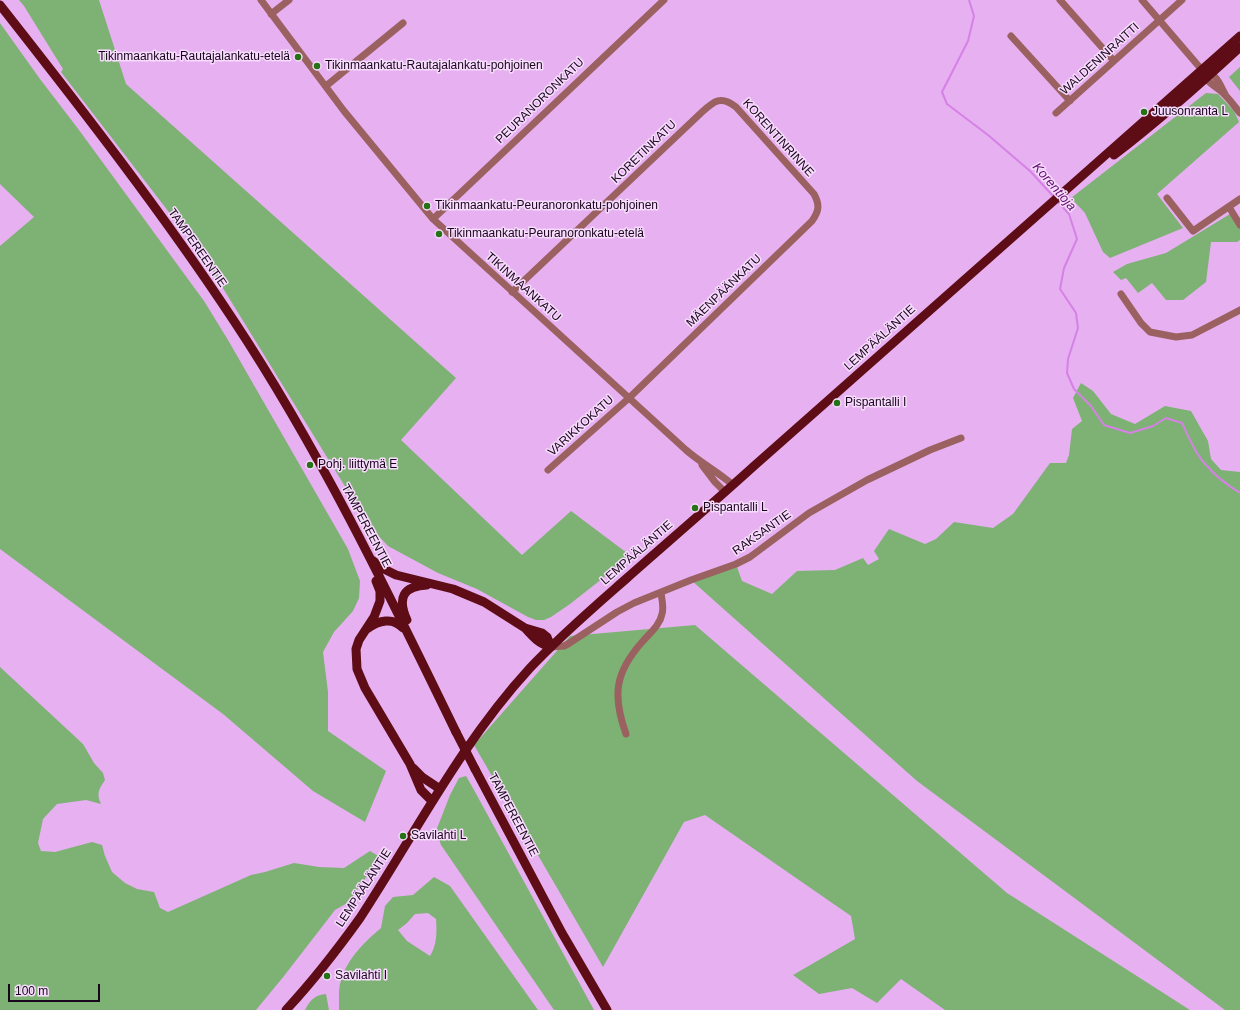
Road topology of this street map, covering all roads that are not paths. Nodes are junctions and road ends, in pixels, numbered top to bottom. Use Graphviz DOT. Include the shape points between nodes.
graph roads {
  1 [pos="261,0"];
  2 [pos="289,0"];
  3 [pos="664,0"];
  4 [pos="1060,0"];
  5 [pos="1142,0"];
  6 [pos="1182,0"];
  7 [pos="0,5"];
  8 [pos="271,14"];
  9 [pos="1159,20"];
  10 [pos="403,23"];
  11 [pos="1011,36"];
  12 [pos="1240,36"];
  13 [pos="1240,47"];
  14 [pos="1114,61"];
  15 [pos="1206,74"];
  16 [pos="326,86"];
  17 [pos="724,100"];
  18 [pos="1070,101"];
  19 [pos="1056,113"];
  20 [pos="1240,113"];
  21 [pos="814,194"];
  22 [pos="1167,198"];
  23 [pos="1240,199"];
  24 [pos="1229,207"];
  25 [pos="433,219"];
  26 [pos="1240,225"];
  27 [pos="512,292"];
  28 [pos="1121,294"];
  29 [pos="1240,310"];
  30 [pos="629,398"];
  31 [pos="961,438"];
  32 [pos="698,460"];
  33 [pos="548,470"];
  34 [pos="732,485"];
  35 [pos="725,492"];
  36 [pos="363,546"];
  37 [pos="370,558"];
  38 [pos="441,586"];
  39 [pos="661,592"];
  40 [pos="364,632"];
  41 [pos="408,634"];
  42 [pos="551,647"];
  43 [pos="422,663"];
  44 [pos="626,734"];
  45 [pos="410,764"];
  46 [pos="440,789"];
  47 [pos="432,801"];
  48 [pos="286,1010"];
  49 [pos="607,1010"];
  1 -- 8 [label="street, TIKINMAANKATU"];
  2 -- 8 [label="street"];
  3 -- 25 [label="street, PEURANORONKATU"];
  4 -- 14 [label="street"];
  5 -- 9 [label="street"];
  6 -- 9 [label="street, WALDENINRAITTI"];
  7 -- 36 [label="main road, TAMPEREENTIE" via="88,119 235,322 316,457"];
  8 -- 16 [label="street, TIKINMAANKATU"];
  9 -- 14 [label="street, WALDENINRAITTI"];
  9 -- 15 [label="street"];
  10 -- 16 [label="street"];
  11 -- 18 [label="street"];
  12 -- 15 [label="main road, LEMPÄÄLÄNTIE"];
  13 -- 15 [label="main road, LEMPÄÄLÄNTIE"];
  14 -- 18 [label="street, WALDENINRAITTI"];
  15 -- 20 [label="street" via="1211,85 1225,94"];
  15 -- 34 [label="main road, LEMPÄÄLÄNTIE" via="1149,128 1079,180"];
  16 -- 25 [label="street, TIKINMAANKATU"];
  17 -- 21 [label="street, KORENTINRINNE" via="736,107"];
  17 -- 27 [label="street, KORETINKATU" via="711,104 702,112"];
  18 -- 19 [label="street, WALDENINRAITTI"];
  21 -- 30 [label="street, MÄENPÄÄNKATU" via="819,207 812,221"];
  22 -- 24 [label="street" via="1193,231"];
  23 -- 24 [label="street"];
  24 -- 26 [label="street"];
  25 -- 27 [label="street, TIKINMAANKATU"];
  27 -- 30 [label="street, TIKINMAANKATU"];
  28 -- 29 [label="street" via="1150,332 1176,338 1192,335"];
  30 -- 32 [label="street, TIKINMAANKATU"];
  30 -- 33 [label="street, VARIKKOKATU"];
  31 -- 39 [label="street, RAKSANTIE" via="867,480 809,513 750,557"];
  32 -- 34 [label="street, TIKINMAANKATU"];
  32 -- 35 [label="street, TIKINMAANKATU"];
  34 -- 35 [label="main road, LEMPÄÄLÄNTIE"];
  35 -- 42 [label="main road, LEMPÄÄLÄNTIE"];
  36 -- 37 [label="main road, TAMPEREENTIE"];
  36 -- 40 [label="main road" via="380,596 377,610"];
  37 -- 38 [label="main road" via="390,572"];
  37 -- 41 [label="main road, TAMPEREENTIE"];
  38 -- 42 [label="main road" via="484,602 525,628 542,633 547,637"];
  38 -- 43 [label="main road" via="418,585 411,588 402,599 404,613 416,638"];
  39 -- 42 [label="street, RAKSANTIE" via="617,612 568,644"];
  39 -- 44 [label="street" via="663,613 659,623 630,656 621,672 617,701"];
  40 -- 41 [label="main road" via="378,622 387,620 398,623"];
  40 -- 45 [label="main road" via="356,649 357,669 365,688"];
  41 -- 43 [label="main road, TAMPEREENTIE"];
  42 -- 46 [label="main road, LEMPÄÄLÄNTIE" via="500,704"];
  43 -- 49 [label="main road, TAMPEREENTIE, bridge" via="562,933"];
  45 -- 46 [label="main road" via="422,777"];
  45 -- 47 [label="main road" via="421,790"];
  46 -- 47 [label="main road, LEMPÄÄLÄNTIE"];
  47 -- 48 [label="main road, LEMPÄÄLÄNTIE" via="381,886 341,945"];
}
